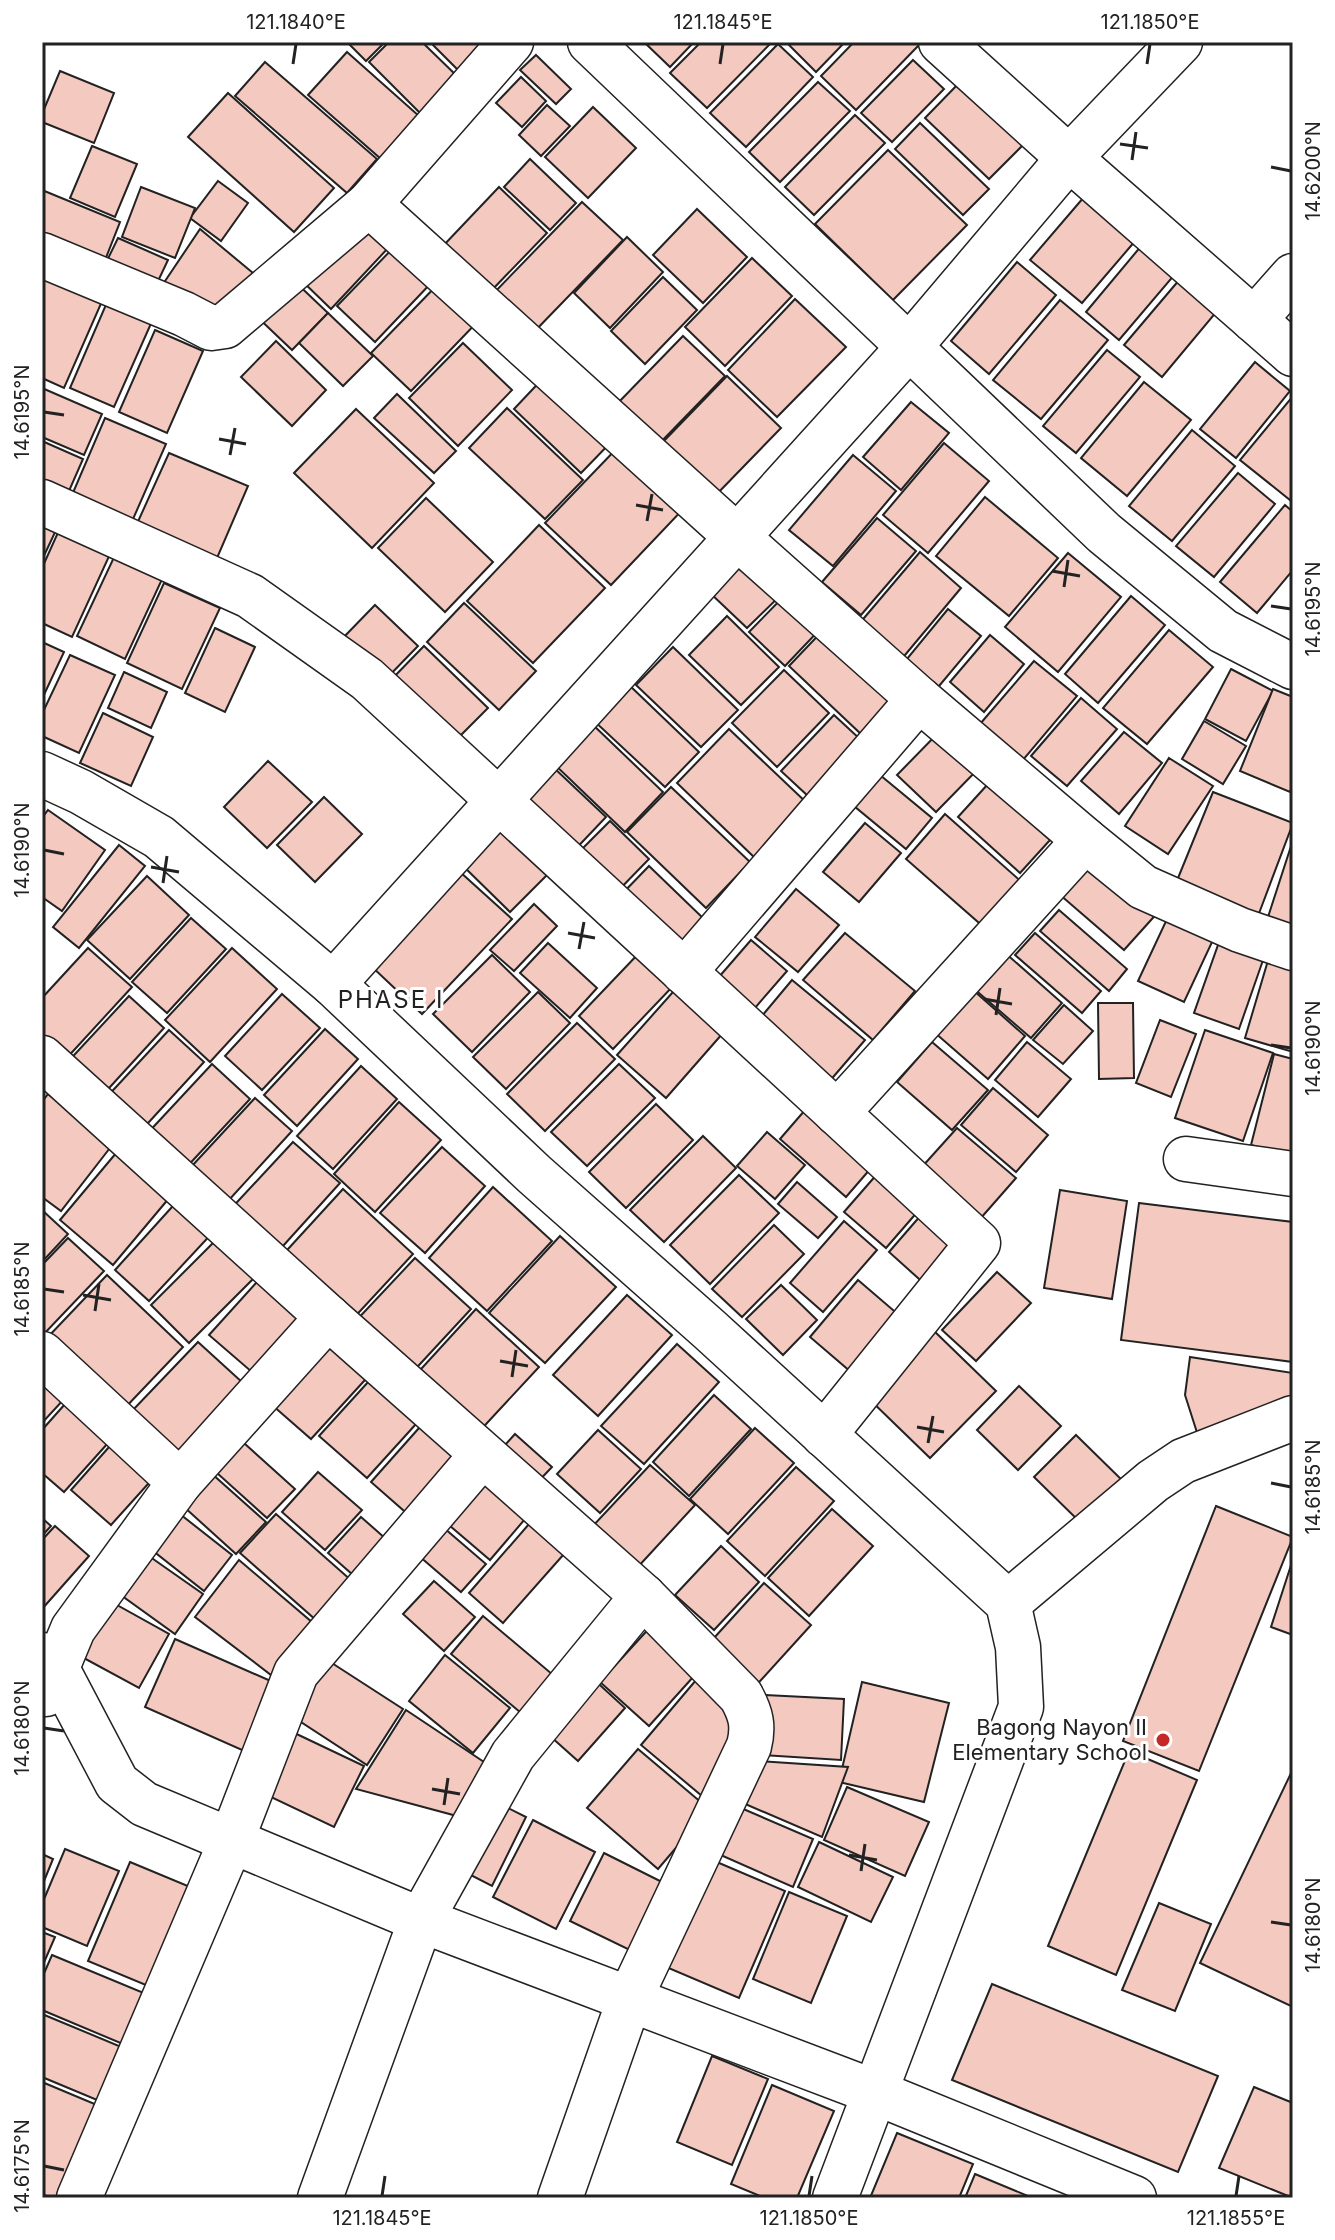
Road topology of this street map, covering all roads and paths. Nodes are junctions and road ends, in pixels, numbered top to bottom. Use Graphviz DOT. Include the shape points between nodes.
graph roads {
  1 [pos="511,42"];
  2 [pos="590,42"];
  3 [pos="941,42"];
  4 [pos="1180,42"];
  5 [pos="1069,158"];
  6 [pos="369,204"];
  7 [pos="42,255"];
  8 [pos="1293,276"];
  9 [pos="1254,320"];
  10 [pos="910,346"];
  11 [pos="1293,354"];
  12 [pos="42,502"];
  13 [pos="737,537"];
  14 [pos="1293,667"];
  15 [pos="919,699"];
  16 [pos="42,774"];
  17 [pos="499,801"];
  18 [pos="1085,840"];
  19 [pos="1293,948"];
  20 [pos="684,972"];
  21 [pos="333,984"];
  22 [pos="42,1058"];
  23 [pos="837,1113"];
  24 [pos="1186,1159"];
  25 [pos="1293,1174"];
  26 [pos="328,1317"];
  27 [pos="42,1354"];
  28 [pos="1293,1418"];
  29 [pos="824,1435"];
  30 [pos="482,1455"];
  31 [pos="180,1482"];
  32 [pos="643,1596"];
  33 [pos="1008,1603"];
  34 [pos="47,1676"];
  35 [pos="232,1839"];
  36 [pos="421,1920"];
  37 [pos="630,1998"];
  38 [pos="877,2093"];
  39 [pos="79,2198"];
  40 [pos="320,2198"];
  41 [pos="560,2198"];
  42 [pos="835,2198"];
  43 [pos="1134,2198"];
  1 -- 6 [label="street"];
  2 -- 10 [label="street"];
  3 -- 5 [label="street"];
  4 -- 5 [label="street"];
  5 -- 9 [label="street"];
  5 -- 10 [label="street"];
  6 -- 7 [label="street" via="225,326 211,328"];
  6 -- 13 [label="street"];
  8 -- 9 [label="street"];
  9 -- 11 [label="street"];
  10 -- 13 [label="street"];
  10 -- 14 [label="street" via="1104,533 1223,631"];
  12 -- 17 [label="street" via="250,596 367,679"];
  13 -- 15 [label="street"];
  13 -- 17 [label="street"];
  15 -- 18 [label="street"];
  15 -- 20 [label="street"];
  16 -- 21 [label="street" via="159,837"];
  17 -- 20 [label="street"];
  17 -- 21 [label="street"];
  18 -- 19 [label="street" via="1143,887"];
  18 -- 23 [label="street"];
  20 -- 23 [label="street"];
  21 -- 29 [label="street"];
  22 -- 26 [label="street"];
  23 -- 29 [label="street" via="978,1243"];
  24 -- 25 [label="street"];
  26 -- 30 [label="street"];
  26 -- 31 [label="street"];
  27 -- 31 [label="street"];
  28 -- 33 [label="street" via="1183,1461"];
  29 -- 33 [label="street"];
  30 -- 32 [label="street"];
  30 -- 35 [label="street" via="296,1673"];
  31 -- 34 [label="street" via="73,1629"];
  32 -- 36 [label="street" via="513,1755"];
  32 -- 37 [label="street" via="741,1696 753,1731"];
  33 -- 38 [label="street" via="1018,1647 1021,1707"];
  34 -- 35 [label="street" via="117,1783 144,1804"];
  35 -- 36 [label="street"];
  35 -- 39 [label="street"];
  36 -- 37 [label="street"];
  36 -- 40 [label="street"];
  37 -- 38 [label="street"];
  37 -- 41 [label="street"];
  38 -- 42 [label="street"];
  38 -- 43 [label="street"];
}
